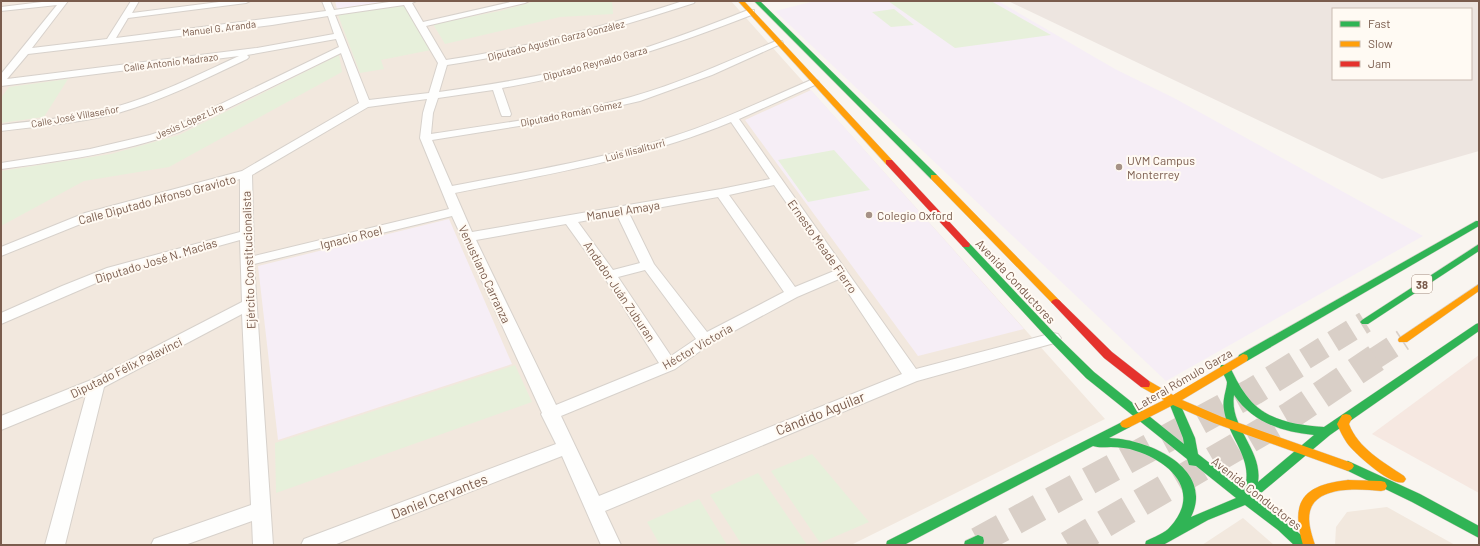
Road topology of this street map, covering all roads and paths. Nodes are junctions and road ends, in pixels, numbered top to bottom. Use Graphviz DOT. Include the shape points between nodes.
graph roads {
  1 [pos="135,1"];
  2 [pos="246,1"];
  3 [pos="408,1"];
  4 [pos="525,1"];
  5 [pos="691,1"];
  6 [pos="741,1"];
  7 [pos="757,1"];
  8 [pos="63,2"];
  9 [pos="328,7"];
  10 [pos="1,9"];
  11 [pos="751,12"];
  12 [pos="126,16"];
  13 [pos="421,25"];
  14 [pos="110,41"];
  15 [pos="342,42"];
  16 [pos="779,43"];
  17 [pos="257,51"];
  18 [pos="25,52"];
  19 [pos="442,64"];
  20 [pos="1,82"];
  21 [pos="814,82"];
  22 [pos="497,86"];
  23 [pos="434,96"];
  24 [pos="365,104"];
  25 [pos="506,114"];
  26 [pos="733,118"];
  27 [pos="1,128"];
  28 [pos="424,138"];
  29 [pos="1,166"];
  30 [pos="246,174"];
  31 [pos="777,181"];
  32 [pos="447,191"];
  33 [pos="721,193"];
  34 [pos="621,210"];
  35 [pos="456,211"];
  36 [pos="569,218"];
  37 [pos="1479,223"];
  38 [pos="246,234"];
  39 [pos="468,237"];
  40 [pos="1479,247"];
  41 [pos="1,252"];
  42 [pos="247,262"];
  43 [pos="648,265"];
  44 [pos="842,273"];
  45 [pos="610,275"];
  46 [pos="1479,287"];
  47 [pos="792,294"];
  48 [pos="249,304"];
  49 [pos="1,319"];
  50 [pos="1365,322"];
  51 [pos="1479,326"];
  52 [pos="1053,338"];
  53 [pos="705,340"];
  54 [pos="1402,340"];
  55 [pos="669,365"];
  56 [pos="1225,368"];
  57 [pos="912,376"];
  58 [pos="97,384"];
  59 [pos="1231,385"];
  60 [pos="1173,400"];
  61 [pos="550,414"];
  62 [pos="1141,417"];
  63 [pos="1346,418"];
  64 [pos="1,423"];
  65 [pos="1234,425"];
  66 [pos="1326,432"];
  67 [pos="1085,446"];
  68 [pos="567,447"];
  69 [pos="1306,449"];
  70 [pos="1193,458"];
  71 [pos="1403,491"];
  72 [pos="1246,499"];
  73 [pos="1190,500"];
  74 [pos="593,507"];
  75 [pos="262,509"];
  76 [pos="1236,514"];
  77 [pos="1204,516"];
  78 [pos="1257,518"];
  79 [pos="1282,526"];
  80 [pos="1469,527"];
  81 [pos="1175,531"];
  82 [pos="1479,532"];
  83 [pos="55,545"];
  84 [pos="161,545"];
  85 [pos="264,545"];
  86 [pos="311,545"];
  87 [pos="610,545"];
  88 [pos="892,545"];
  89 [pos="1151,545"];
  90 [pos="1303,545"];
  91 [pos="1309,545"];
  1 -- 12 [label="street"];
  2 -- 12 [label="street"];
  3 -- 9 [label="street, Manuel G. Aranda"];
  3 -- 13 [label="street"];
  4 -- 13 [label="street"];
  5 -- 19 [label="street, Diputado Agustín Garza González" via="580,36 509,53"];
  6 -- 11 [label="main road, Avenida Conductores"];
  7 -- 60 [label="main road, Avenida Conductores" via="1108,355 1133,376"];
  8 -- 10 [label="street"];
  8 -- 18 [label="street"];
  9 -- 14 [label="street, Manuel G. Aranda"];
  9 -- 15 [label="street"];
  11 -- 16 [label="main road, Avenida Conductores"];
  11 -- 22 [label="street, Diputado Reynaldo Garza" via="620,58 568,72"];
  12 -- 14 [label="street"];
  13 -- 19 [label="street"];
  14 -- 18 [label="street, Manuel G. Aranda"];
  15 -- 17 [label="street, Calle Antonio Madrazo"];
  15 -- 24 [label="street"];
  15 -- 29 [label="street, Jesús López Lira" via="162,135 108,149"];
  16 -- 21 [label="main road, Avenida Conductores"];
  16 -- 28 [label="street, Diputado Román Gómez" via="672,88 595,110"];
  17 -- 20 [label="street, Calle Antonio Madrazo"];
  17 -- 27 [label="street, Calle José Villaseñor" via="129,107 88,116"];
  18 -- 20 [label="street"];
  19 -- 23 [label="street"];
  21 -- 26 [label="street, Luis Ilisaliturri"];
  21 -- 52 [label="main road, Avenida Conductores"];
  22 -- 23 [label="street, Diputado Reynaldo Garza"];
  22 -- 25 [label="street"];
  23 -- 24 [label="street, Diputado Reynaldo Garza"];
  23 -- 28 [label="street"];
  24 -- 30 [label="street, Ejército Constitucionalista"];
  26 -- 31 [label="street, Ernesto Meade Fierro"];
  26 -- 32 [label="street, Luis Ilisaliturri" via="655,146"];
  28 -- 32 [label="street, Venustiano Carranza"];
  30 -- 38 [label="street, Ejército Constitucionalista"];
  30 -- 41 [label="street, Calle Diputado Alfonso Gravioto" via="89,216"];
  31 -- 33 [label="street, Manuel Amaya"];
  31 -- 44 [label="street, Ernesto Meade Fierro"];
  32 -- 35 [label="street, Venustiano Carranza"];
  33 -- 34 [label="street, Manuel Amaya"];
  33 -- 47 [label="street"];
  34 -- 36 [label="street, Manuel Amaya"];
  34 -- 43 [label="street"];
  35 -- 39 [label="street, Venustiano Carranza"];
  35 -- 42 [label="street, Ignacio Roel"];
  36 -- 39 [label="street, Manuel Amaya"];
  36 -- 45 [label="street, Andador Juán Zuburan"];
  37 -- 56 [label="main road, Lateral Rómulo Garza"];
  38 -- 42 [label="street, Ejército Constitucionalista"];
  38 -- 49 [label="street, Diputado José N. Macías" via="112,271"];
  39 -- 61 [label="street, Venustiano Carranza"];
  40 -- 50 [label="main road, 38"];
  42 -- 48 [label="street, Ejército Constitucionalista"];
  43 -- 45 [label="street"];
  43 -- 53 [label="street"];
  44 -- 47 [label="street, Héctor Victoria"];
  44 -- 57 [label="street, Ernesto Meade Fierro"];
  45 -- 55 [label="street, Andador Juán Zuburan"];
  46 -- 54 [label="main road"];
  47 -- 53 [label="street, Héctor Victoria"];
  48 -- 58 [label="street, Diputado Félix Palavinci"];
  48 -- 75 [label="street, Ejército Constitucionalista"];
  51 -- 63 [label="main road"];
  52 -- 57 [label="street, Cándido Aguilar"];
  52 -- 62 [label="main road, Avenida Conductores" via="1090,375"];
  53 -- 55 [label="street, Héctor Victoria"];
  55 -- 61 [label="street, Héctor Victoria"];
  56 -- 59 [label="main road"];
  56 -- 60 [label="main road, Lateral Rómulo Garza"];
  57 -- 74 [label="street, Cándido Aguilar"];
  58 -- 64 [label="street, Diputado Félix Palavinci"];
  58 -- 83 [label="street"];
  59 -- 65 [label="main road" via="1227,397"];
  59 -- 66 [label="main road" via="1247,406 1275,424 1298,430"];
  60 -- 62 [label="main road, Lateral Rómulo Garza"];
  60 -- 65 [label="main road, Avenida Conductores"];
  60 -- 70 [label="main road" via="1185,428"];
  61 -- 68 [label="street, Venustiano Carranza"];
  62 -- 67 [label="main road, Lateral Rómulo Garza"];
  62 -- 70 [label="main road, Avenida Conductores"];
  63 -- 66 [label="main road"];
  63 -- 80 [label="main road" via="1343,424 1347,434 1365,454"];
  65 -- 69 [label="main road, Avenida Conductores"];
  65 -- 72 [label="main road" via="1245,448 1253,475"];
  66 -- 69 [label="main road"];
  67 -- 73 [label="main road" via="1112,441 1143,447 1154,452 1171,464 1184,478"];
  67 -- 88 [label="main road, Lateral Rómulo Garza"];
  68 -- 74 [label="street, Venustiano Carranza"];
  68 -- 86 [label="street, Daniel Cervantes"];
  69 -- 71 [label="main road, Avenida Conductores" via="1355,468"];
  69 -- 72 [label="main road"];
  70 -- 72 [label="main road, Avenida Conductores"];
  70 -- 73 [label="main road" via="1194,482"];
  71 -- 80 [label="main road"];
  71 -- 91 [label="main road" via="1350,484 1322,490 1308,503 1304,515"];
  72 -- 77 [label="main road"];
  72 -- 79 [label="main road, Avenida Conductores"];
  73 -- 81 [label="main road" via="1186,515"];
  74 -- 87 [label="street, Venustiano Carranza"];
  75 -- 84 [label="street"];
  75 -- 85 [label="street, Ejército Constitucionalista"];
  76 -- 77 [label="main road"];
  77 -- 81 [label="main road"];
  78 -- 79 [label="main road"];
  79 -- 90 [label="main road, Avenida Conductores"];
  80 -- 82 [label="main road"];
  81 -- 89 [label="main road"];
}
